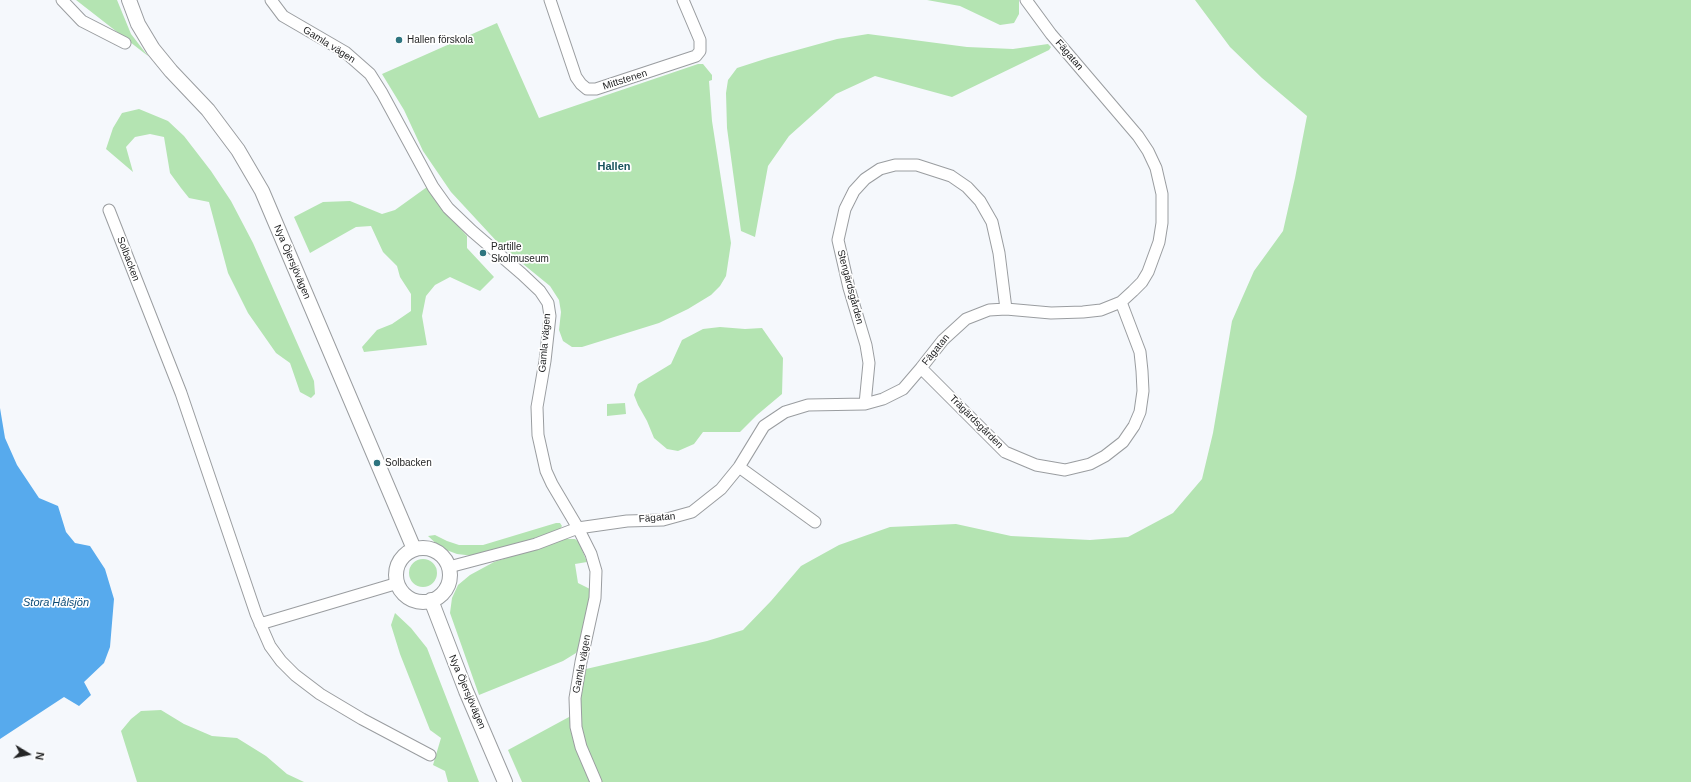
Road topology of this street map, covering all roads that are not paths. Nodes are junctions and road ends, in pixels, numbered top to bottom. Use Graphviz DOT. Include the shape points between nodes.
graph roads {
  1 [pos="62,0"];
  2 [pos="129,0"];
  3 [pos="271,0"];
  4 [pos="550,0"];
  5 [pos="683,0"];
  6 [pos="1026,0"];
  7 [pos="125,43"];
  8 [pos="109,210"];
  9 [pos="1121,302"];
  10 [pos="1006,309"];
  11 [pos="921,368"];
  12 [pos="864,404"];
  13 [pos="739,467"];
  14 [pos="814,522"];
  15 [pos="578,528"];
  16 [pos="414,549"];
  17 [pos="449,567"];
  18 [pos="398,582"];
  19 [pos="431,600"];
  20 [pos="260,624"];
  21 [pos="430,755"];
  22 [pos="505,782"];
  23 [pos="596,782"];
  1 -- 7 [label="street" via="82,21"];
  2 -- 16 [label="street, Nya Öjersjövägen" via="138,24 153,49 170,71 208,110 238,150 262,191"];
  3 -- 15 [label="street, Gamla vägen" via="283,16 344,52 370,74 433,187 448,208 540,291 548,304 550,316 537,407 538,435 546,471"];
  4 -- 5 [label="street, Mittstenen" via="576,77 587,89 596,89 696,56 700,52 700,40"];
  6 -- 9 [label="street, Fägatan" via="1051,34 1138,136 1156,168 1162,200 1159,242 1142,282"];
  8 -- 20 [label="street, Solbacken" via="181,393"];
  9 -- 10 [label="street, Fägatan" via="1101,310 1083,312 1051,313"];
  9 -- 11 [label="street, Trägärdsgården" via="1140,352 1143,391 1140,412 1123,442 1090,464 1065,470 1036,465 1005,452"];
  10 -- 11 [label="street, Fägatan" via="989,310 966,319 943,340"];
  10 -- 12 [label="street, Stengärdsgården" via="992,222 980,201 967,186 952,176 916,165 896,165 880,170 865,179 854,191 845,208 838,240 866,344 869,364"];
  11 -- 12 [label="street, Fägatan" via="903,389 883,399"];
  12 -- 13 [label="street, Fägatan" via="808,405 785,412 764,426"];
  13 -- 14 [label="street"];
  13 -- 15 [label="street, Fägatan" via="721,489 692,512 663,520 627,521"];
  15 -- 17 [label="street, Fägatan" via="536,544"];
  15 -- 23 [label="street, Gamla vägen" via="596,571 595,598 575,698 576,727 581,747"];
  16 -- 17 [label="street" via="436,551"];
  16 -- 18 [label="street" via="406,554 399,564"];
  17 -- 19 [label="street" via="450,579 447,587 442,594"];
  18 -- 19 [label="street" via="403,592 411,598"];
  18 -- 20 [label="street"];
  19 -- 22 [label="street, Nya Öjersjövägen"];
  20 -- 21 [label="street, Solbacken" via="270,646 295,675 320,694"];
}
